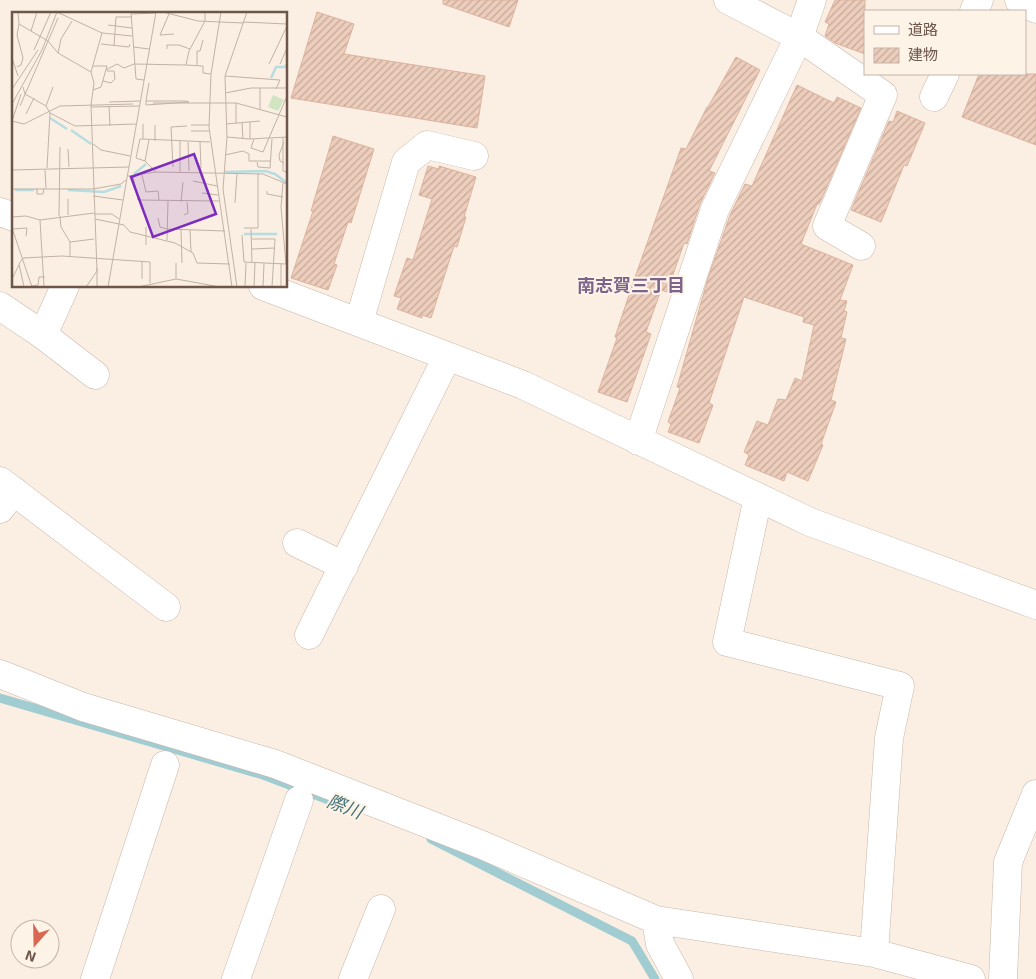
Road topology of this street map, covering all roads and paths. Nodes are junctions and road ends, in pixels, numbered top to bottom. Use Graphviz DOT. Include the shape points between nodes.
graph roads {
  1 [pos="728,0"];
  2 [pos="812,0"];
  3 [pos="1018,0"];
  4 [pos="1036,9"];
  5 [pos="799,37"];
  6 [pos="474,156"];
  7 [pos="0,212"];
  8 [pos="12,216"];
  9 [pos="861,246"];
  10 [pos="64,288"];
  11 [pos="268,288"];
  12 [pos="0,306"];
  13 [pos="359,322"];
  14 [pos="43,335"];
  15 [pos="447,356"];
  16 [pos="95,375"];
  17 [pos="638,440"];
  18 [pos="5,494"];
  19 [pos="758,497"];
  20 [pos="298,543"];
  21 [pos="344,566"];
  22 [pos="1036,605"];
  23 [pos="166,607"];
  24 [pos="309,635"];
  25 [pos="0,674"];
  26 [pos="165,765"];
  27 [pos="1036,794"];
  28 [pos="299,800"];
  29 [pos="381,910"];
  30 [pos="656,920"];
  31 [pos="874,953"];
  32 [pos="95,979"];
  33 [pos="236,979"];
  34 [pos="353,979"];
  35 [pos="679,979"];
  36 [pos="971,979"];
  37 [pos="1003,979"];
  1 -- 5 [label="street"];
  2 -- 5 [label="street"];
  3 -- 4 [label="street"];
  5 -- 9 [label="street" via="883,95 827,226"];
  5 -- 17 [label="street" via="715,208"];
  6 -- 13 [label="street" via="427,145 406,162"];
  7 -- 8 [label="street"];
  10 -- 14 [label="street"];
  11 -- 13 [label="street"];
  12 -- 14 [label="street"];
  13 -- 15 [label="street"];
  14 -- 16 [label="street"];
  15 -- 17 [label="street" via="523,385"];
  15 -- 21 [label="street"];
  17 -- 19 [label="street"];
  18 -- 23 [label="street"];
  19 -- 22 [label="street" via="810,522"];
  19 -- 31 [label="street" via="727,642 900,686 889,738"];
  20 -- 21 [label="street"];
  21 -- 24 [label="street"];
  25 -- 30 [label="street" via="82,707 275,764 482,844"];
  26 -- 32 [label="street"];
  27 -- 37 [label="street" via="1008,862"];
  28 -- 33 [label="street"];
  29 -- 34 [label="street"];
  30 -- 31 [label="street"];
  30 -- 35 [label="street" via="660,944"];
  31 -- 36 [label="street"];
}
